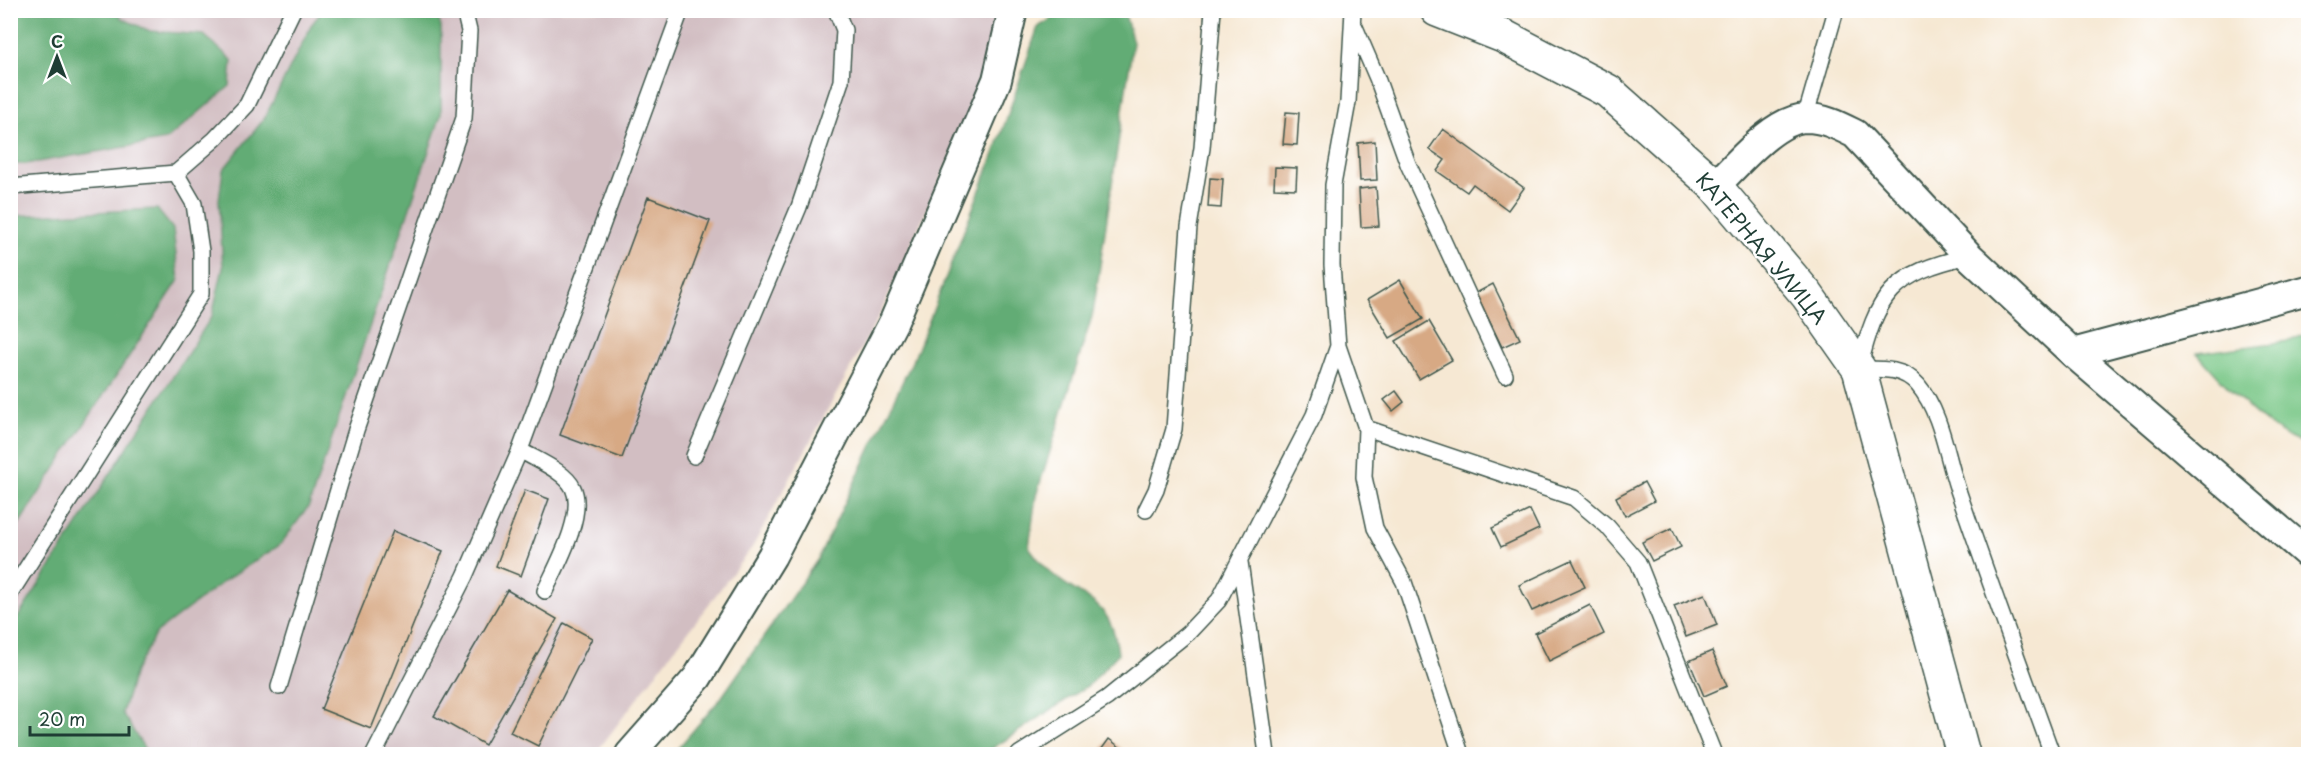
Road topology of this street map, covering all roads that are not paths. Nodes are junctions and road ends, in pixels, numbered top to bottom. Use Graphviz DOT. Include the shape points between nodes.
graph roads {
  1 [pos="293,10"];
  2 [pos="464,10"];
  3 [pos="681,10"];
  4 [pos="836,10"];
  5 [pos="1013,10"];
  6 [pos="1213,10"];
  7 [pos="1437,10"];
  8 [pos="1836,10"];
  9 [pos="1353,18"];
  10 [pos="1805,118"];
  11 [pos="176,173"];
  12 [pos="1714,186"];
  13 [pos="10,187"];
  14 [pos="1970,256"];
  15 [pos="2308,290"];
  16 [pos="1338,346"];
  17 [pos="2073,354"];
  18 [pos="1859,369"];
  19 [pos="1505,375"];
  20 [pos="1366,428"];
  21 [pos="520,450"];
  22 [pos="694,456"];
  23 [pos="1146,510"];
  24 [pos="2308,554"];
  25 [pos="1240,562"];
  26 [pos="545,591"];
  27 [pos="10,594"];
  28 [pos="279,687"];
  29 [pos="374,754"];
  30 [pos="630,754"];
  31 [pos="1019,754"];
  32 [pos="1267,754"];
  33 [pos="1461,754"];
  34 [pos="1714,754"];
  35 [pos="1963,754"];
  36 [pos="2052,754"];
  1 -- 11 [label="lane" via="247,105"];
  2 -- 28 [label="lane" via="469,31 464,118 356,430"];
  3 -- 21 [label="lane"];
  4 -- 22 [label="lane" via="844,30 841,81 799,207"];
  5 -- 30 [label="street" via="997,80 889,331 772,556 697,678"];
  6 -- 23 [label="lane" via="1202,148 1189,227 1174,429"];
  7 -- 12 [label="main road, КАТЕРНАЯ УЛИЦА" via="1503,36 1608,91"];
  8 -- 10 [label="lane"];
  9 -- 16 [label="lane" via="1348,102 1333,185 1332,265"];
  9 -- 19 [label="lane" via="1408,164"];
  10 -- 12 [label="street" via="1766,136"];
  10 -- 14 [label="street" via="1832,122 1855,134"];
  11 -- 13 [label="lane"];
  11 -- 27 [label="lane" via="194,204 201,251 201,294"];
  12 -- 18 [label="main road, КАТЕРНАЯ УЛИЦА" via="1807,295"];
  14 -- 17 [label="street"];
  14 -- 18 [label="lane" via="1910,274 1883,298 1868,330"];
  15 -- 17 [label="street"];
  16 -- 20 [label="lane"];
  16 -- 25 [label="lane" via="1314,415"];
  17 -- 24 [label="street"];
  18 -- 35 [label="main road, КАТЕРНАЯ УЛИЦА"];
  18 -- 36 [label="lane" via="1907,375 1919,385 1937,419 1956,485"];
  20 -- 33 [label="lane" via="1364,477 1375,528 1404,582"];
  20 -- 34 [label="lane" via="1574,498 1607,526 1638,562"];
  21 -- 26 [label="lane" via="564,477 574,489 571,532"];
  21 -- 29 [label="lane" via="465,576"];
  25 -- 31 [label="lane" via="1219,600 1188,633 1107,698"];
  25 -- 32 [label="lane"];
}
